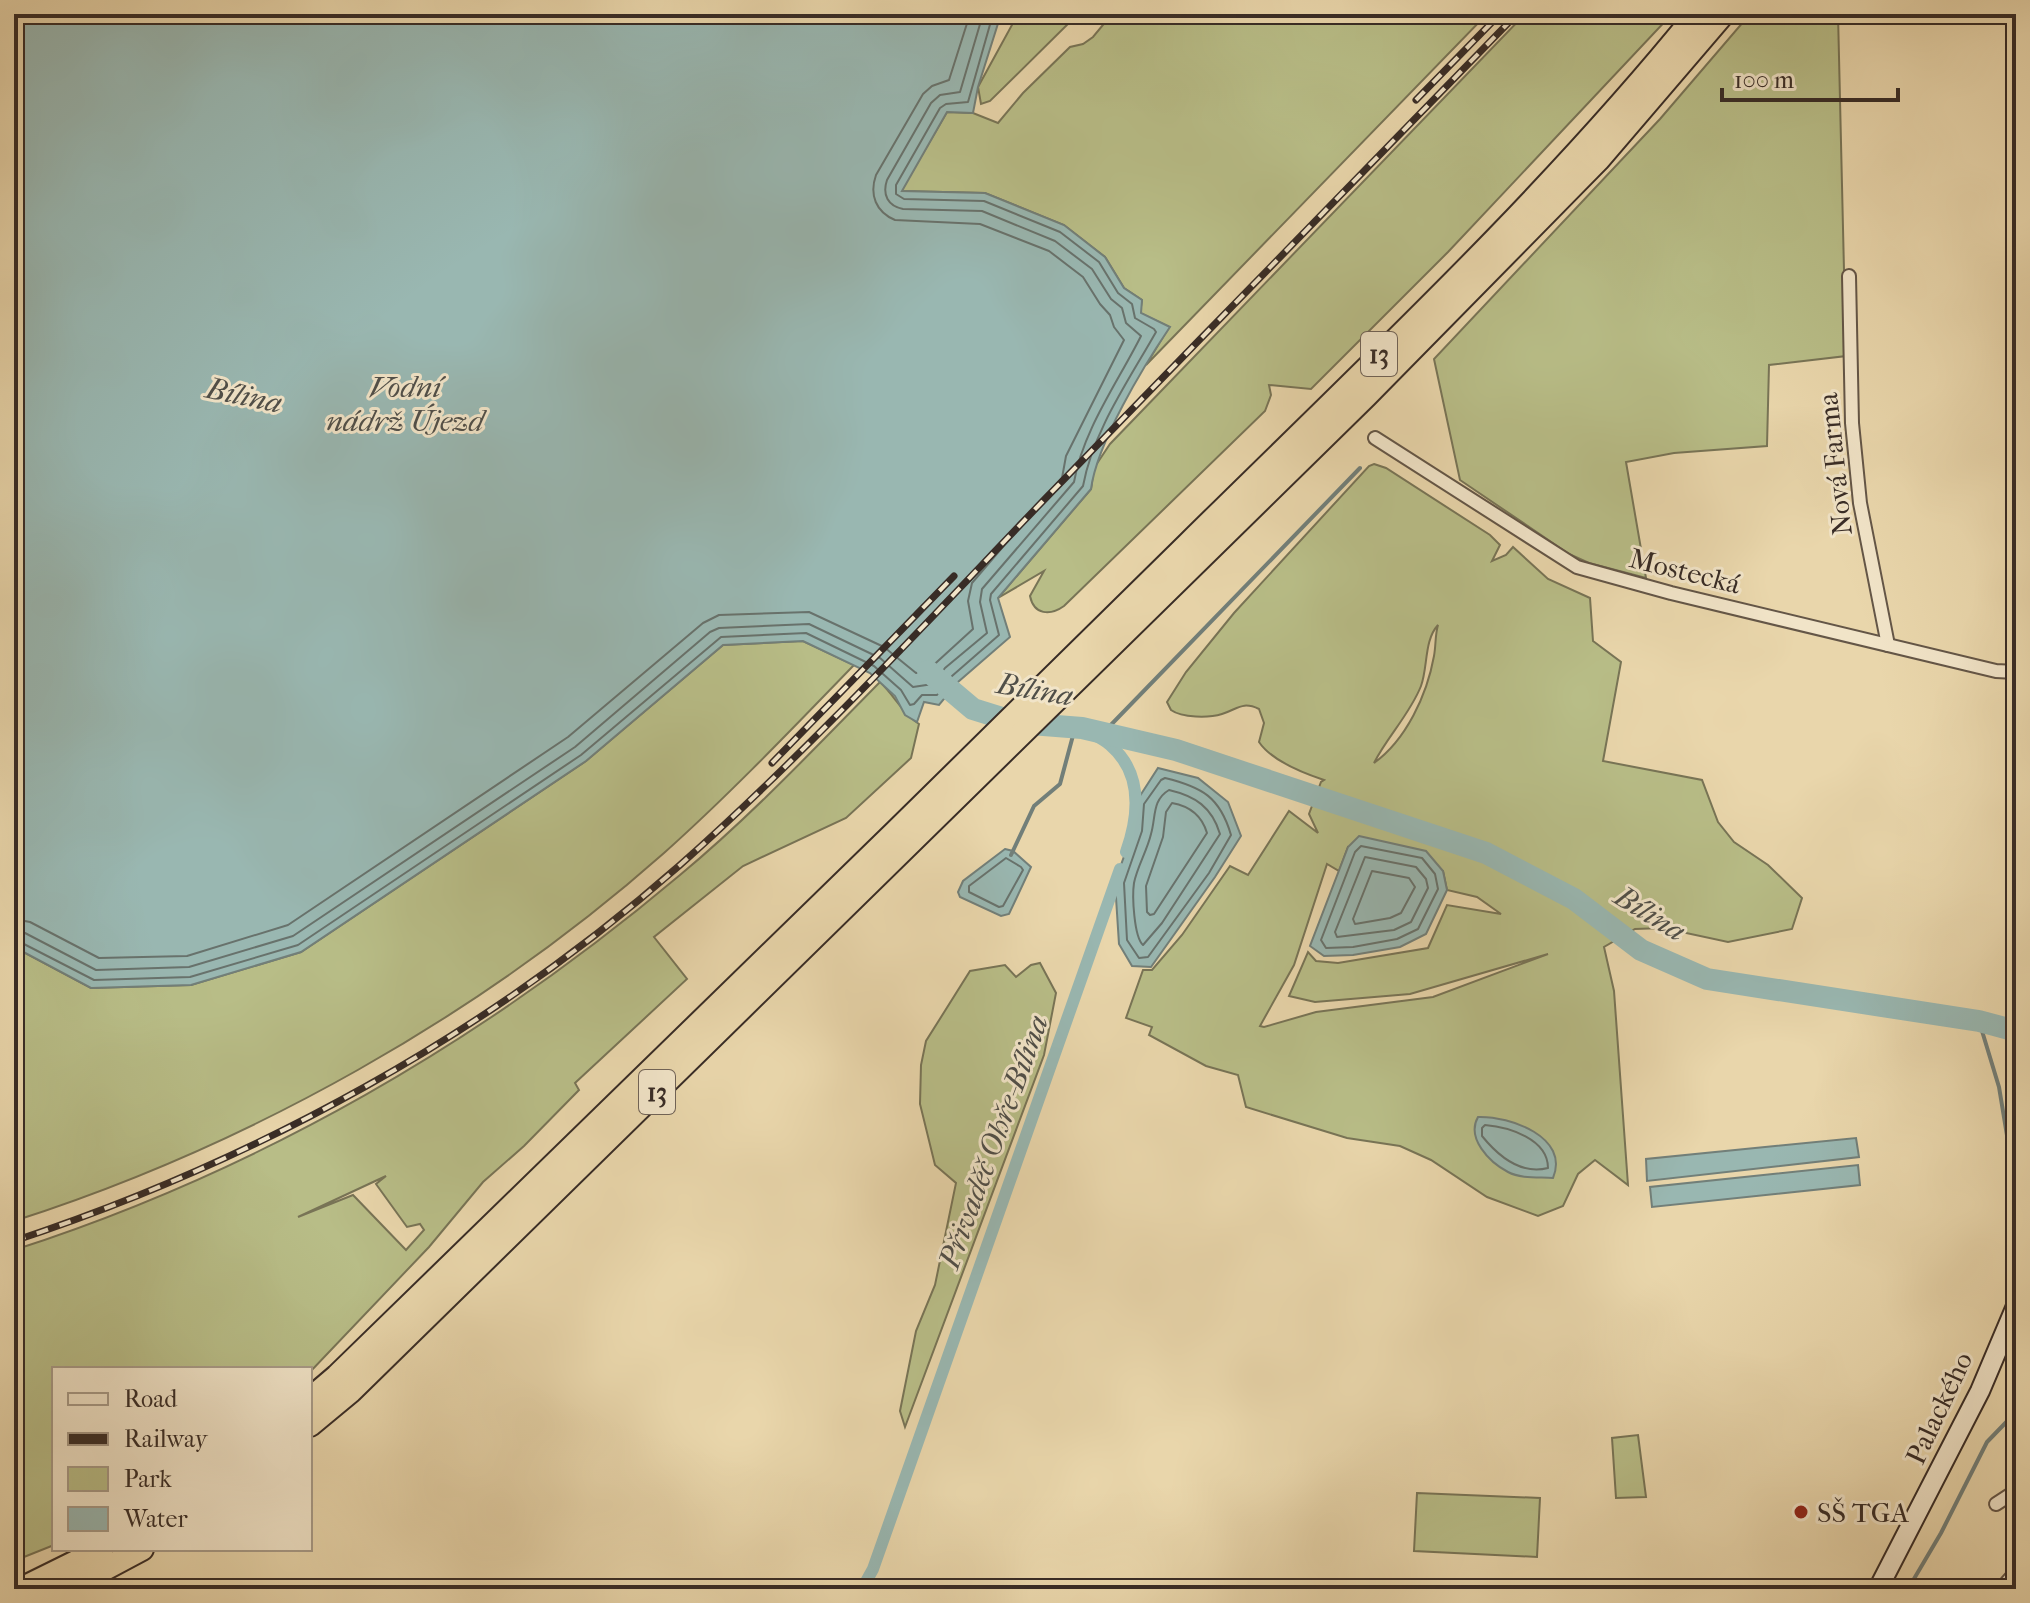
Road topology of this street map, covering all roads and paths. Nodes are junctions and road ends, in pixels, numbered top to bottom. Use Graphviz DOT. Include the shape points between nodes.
graph roads {
  1 [pos="1697,14"];
  2 [pos="1723,14"];
  3 [pos="1849,276"];
  4 [pos="1375,438"];
  5 [pos="1888,645"];
  6 [pos="2016,672"];
  7 [pos="2016,1306"];
  8 [pos="312,1397"];
  9 [pos="312,1423"];
  10 [pos="2016,1491"];
  11 [pos="1996,1504"];
  12 [pos="98,1551"];
  13 [pos="138,1551"];
  14 [pos="2016,1572"];
  15 [pos="21,1589"];
  16 [pos="67,1589"];
  17 [pos="1878,1589"];
  18 [pos="2001,1589"];
  1 -- 8 [label="highway, 13" via="1524,209 1048,682"];
  2 -- 9 [label="highway, 13" via="1598,160 1366,396 351,1391"];
  3 -- 5 [label="street, Nová Farma" via="1852,423 1860,503"];
  4 -- 5 [label="street, Mostecká" via="1577,567"];
  5 -- 6 [label="street, Mostecká"];
  7 -- 17 [label="street, Palackého" via="1980,1391"];
  10 -- 11 [label="street"];
  12 -- 15 [label="highway"];
  13 -- 16 [label="highway"];
  14 -- 18 [label="street"];
}
